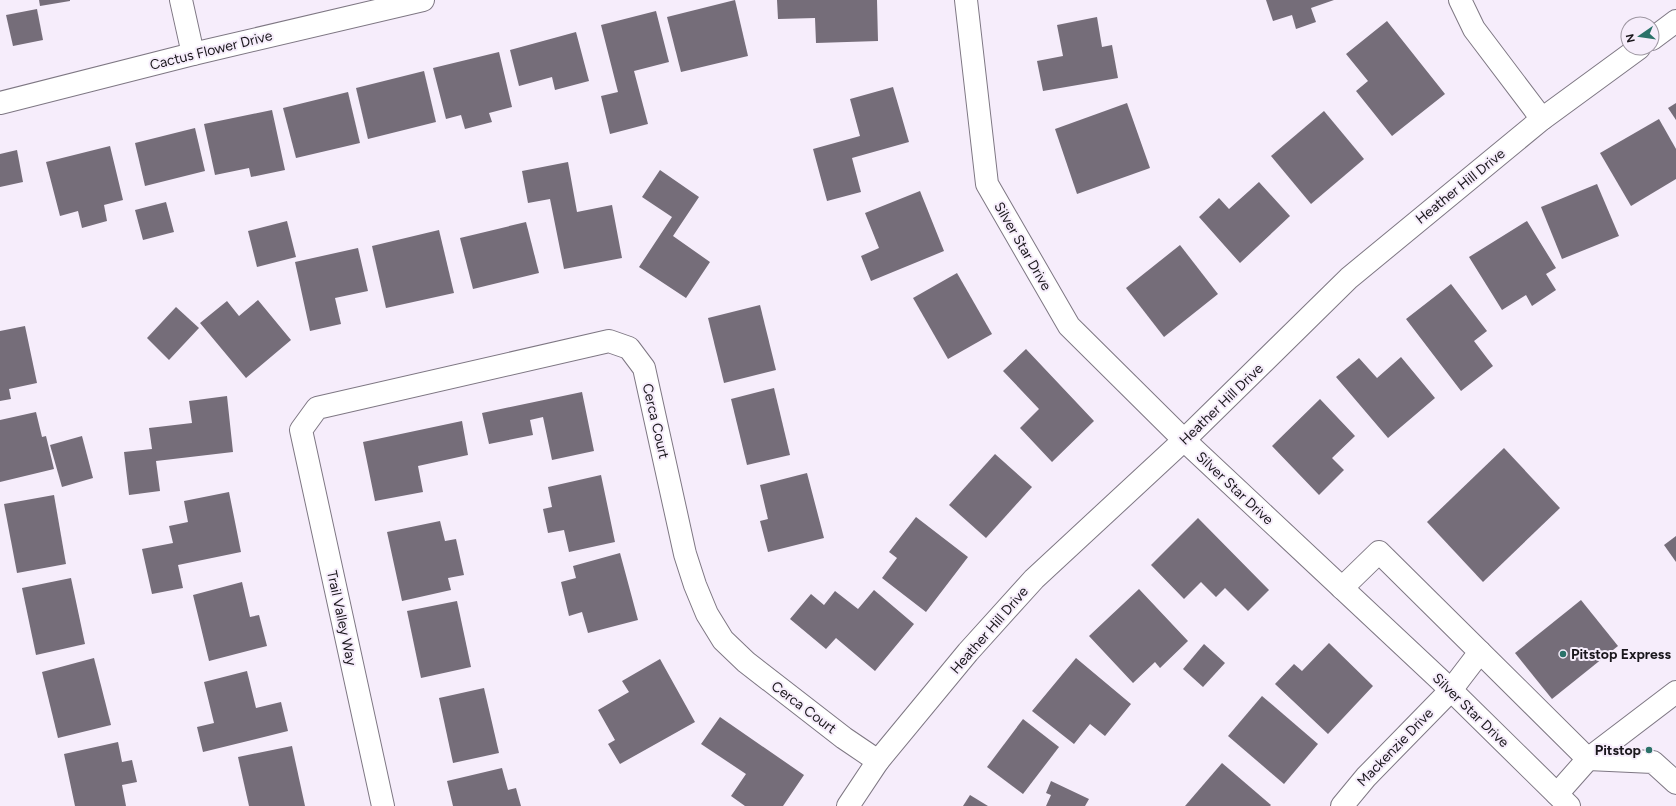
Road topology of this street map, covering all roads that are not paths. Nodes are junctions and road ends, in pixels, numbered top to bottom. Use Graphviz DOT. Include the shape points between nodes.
graph roads {
  1 [pos="181,0"];
  2 [pos="423,0"];
  3 [pos="966,0"];
  4 [pos="1460,0"];
  5 [pos="1676,21"];
  6 [pos="1660,33"];
  7 [pos="192,54"];
  8 [pos="1628,56"];
  9 [pos="0,103"];
  10 [pos="1542,119"];
  11 [pos="301,430"];
  12 [pos="1184,440"];
  13 [pos="1342,588"];
  14 [pos="1480,652"];
  15 [pos="1451,690"];
  16 [pos="1676,692"];
  17 [pos="1588,759"];
  18 [pos="878,761"];
  19 [pos="1676,783"];
  20 [pos="1563,800"];
  21 [pos="383,806"];
  22 [pos="848,806"];
  23 [pos="1342,806"];
  1 -- 7 [label="street"];
  2 -- 7 [label="street, Cactus Flower Drive"];
  3 -- 12 [label="street, Silver Star Drive" via="987,184 1069,326"];
  4 -- 10 [label="street" via="1474,29"];
  5 -- 6 [label="street"];
  7 -- 9 [label="street, Cactus Flower Drive"];
  8 -- 10 [label="street, Heather Hill Drive"];
  10 -- 12 [label="street, Heather Hill Drive" via="1349,278"];
  11 -- 18 [label="street, Cerca Court" via="317,408 609,341 629,348 644,368 685,554 707,614 724,640 746,662"];
  11 -- 21 [label="street, Trail Valley Way"];
  12 -- 13 [label="street, Silver Star Drive"];
  12 -- 18 [label="street, Heather Hill Drive" via="1034,579 968,652"];
  13 -- 14 [label="street" via="1379,552"];
  13 -- 15 [label="street, Silver Star Drive"];
  14 -- 15 [label="street, Mackenzie Drive"];
  14 -- 17 [label="street"];
  15 -- 20 [label="street, Silver Star Drive"];
  15 -- 23 [label="street, Mackenzie Drive" via="1366,776"];
  16 -- 17 [label="street"];
  17 -- 19 [label="street" via="1653,762"];
  17 -- 20 [label="street"];
  18 -- 22 [label="street, Heather Hill Drive"];
}
